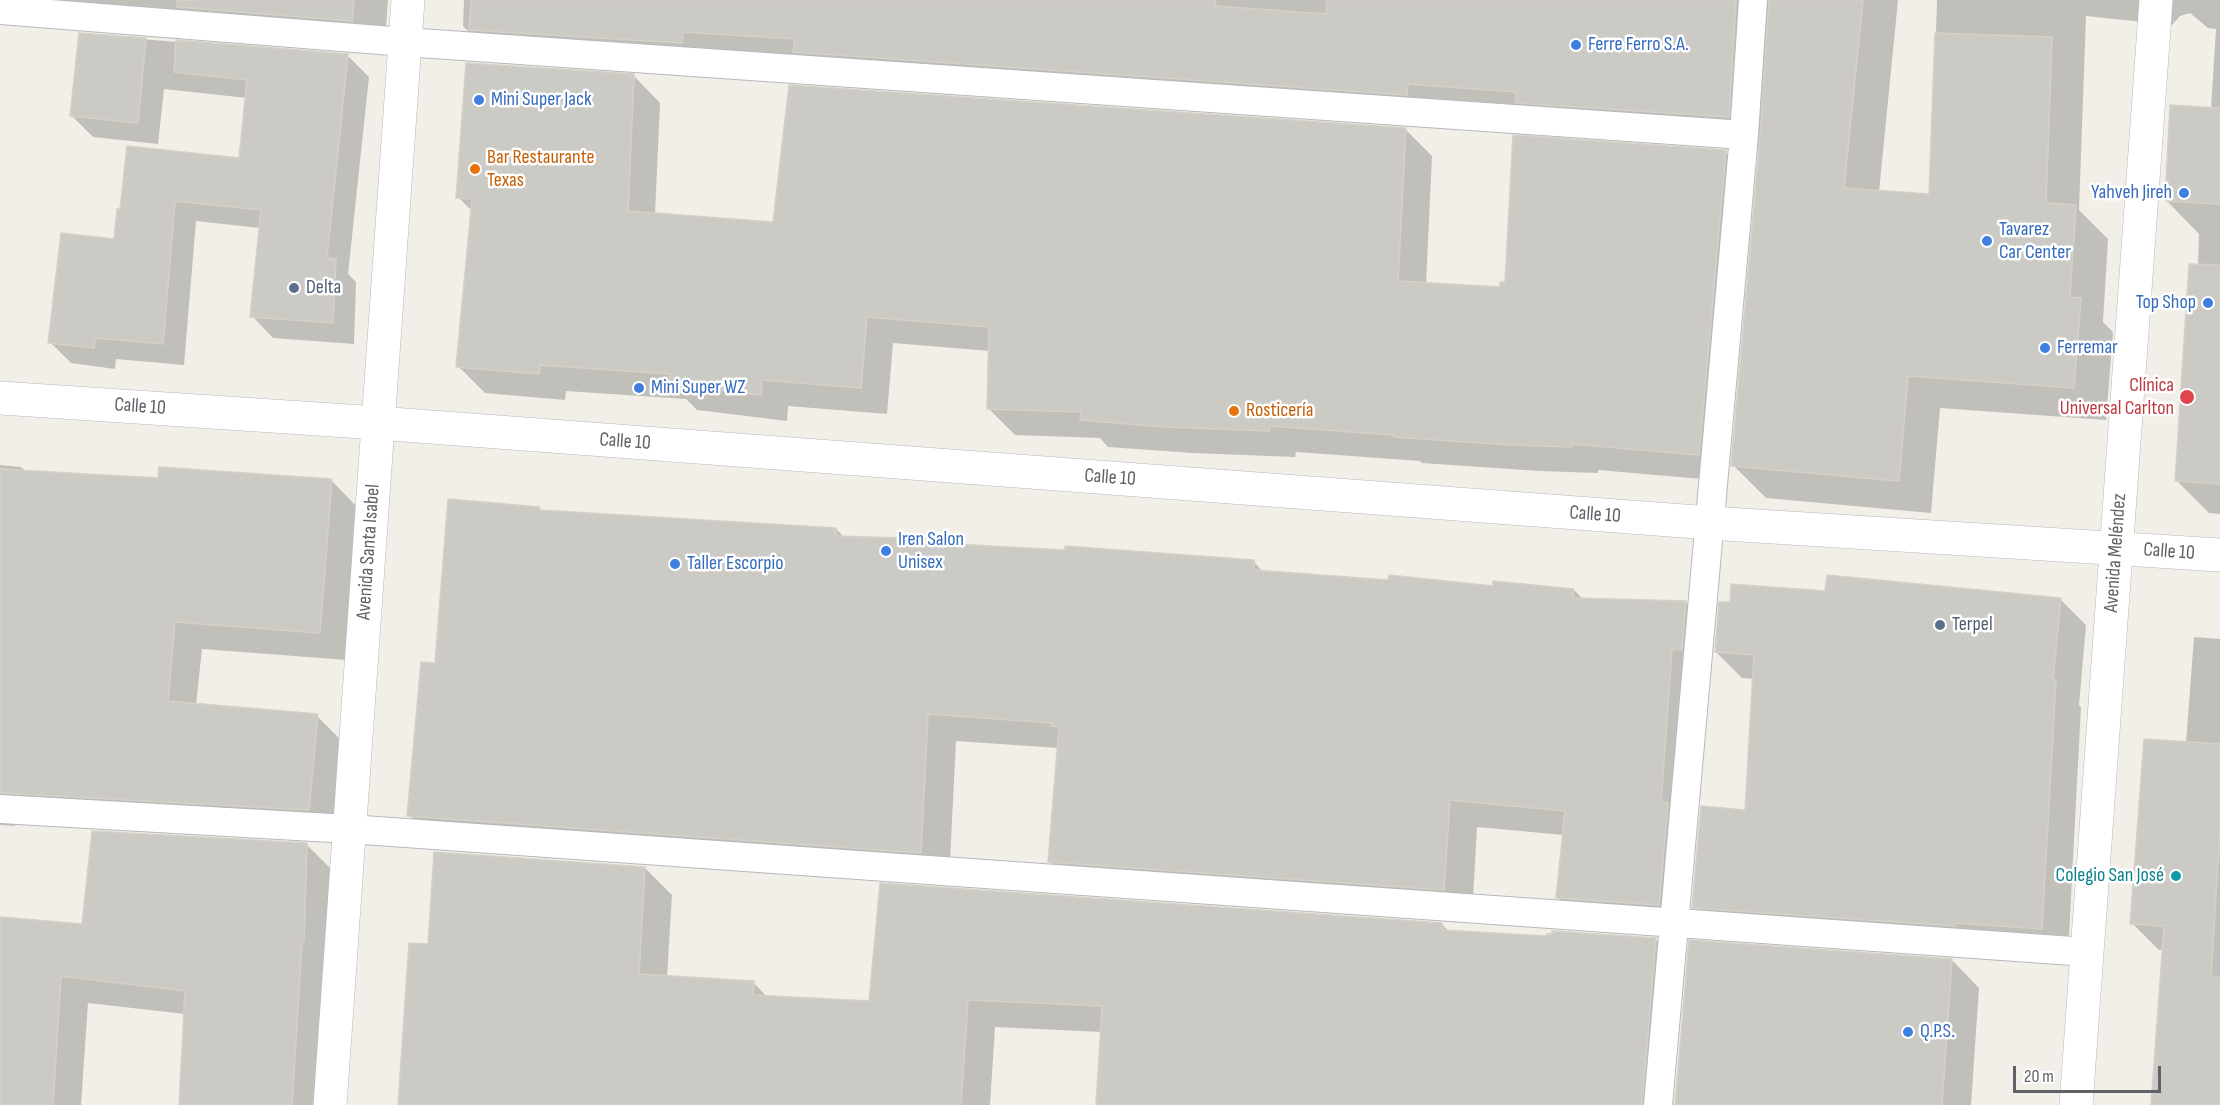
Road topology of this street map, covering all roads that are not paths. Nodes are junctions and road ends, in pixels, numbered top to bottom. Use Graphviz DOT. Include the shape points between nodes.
graph roads {
  1 [pos="408,0"];
  2 [pos="1753,0"];
  3 [pos="2156,0"];
  4 [pos="0,10"];
  5 [pos="405,42"];
  6 [pos="1744,135"];
  7 [pos="0,398"];
  8 [pos="378,423"];
  9 [pos="1710,523"];
  10 [pos="2117,548"];
  11 [pos="2220,555"];
  12 [pos="0,808"];
  13 [pos="350,829"];
  14 [pos="1674,922"];
  15 [pos="2087,952"];
  16 [pos="330,1105"];
  17 [pos="1658,1105"];
  18 [pos="2076,1105"];
  1 -- 5 [label="street, Avenida Santa Isabel"];
  2 -- 6 [label="lane"];
  3 -- 10 [label="street, Avenida Meléndez"];
  4 -- 5 [label="lane"];
  5 -- 6 [label="lane"];
  5 -- 8 [label="street, Avenida Santa Isabel"];
  6 -- 9 [label="lane"];
  7 -- 8 [label="street, Calle 10"];
  8 -- 9 [label="street, Calle 10"];
  8 -- 13 [label="street, Avenida Santa Isabel"];
  9 -- 10 [label="street, Calle 10"];
  9 -- 14 [label="lane"];
  10 -- 11 [label="street, Calle 10"];
  10 -- 15 [label="street, Avenida Meléndez"];
  12 -- 13 [label="lane"];
  13 -- 14 [label="lane"];
  13 -- 16 [label="street, Avenida Santa Isabel"];
  14 -- 15 [label="lane"];
  14 -- 17 [label="lane"];
  15 -- 18 [label="street, Avenida Meléndez"];
}
